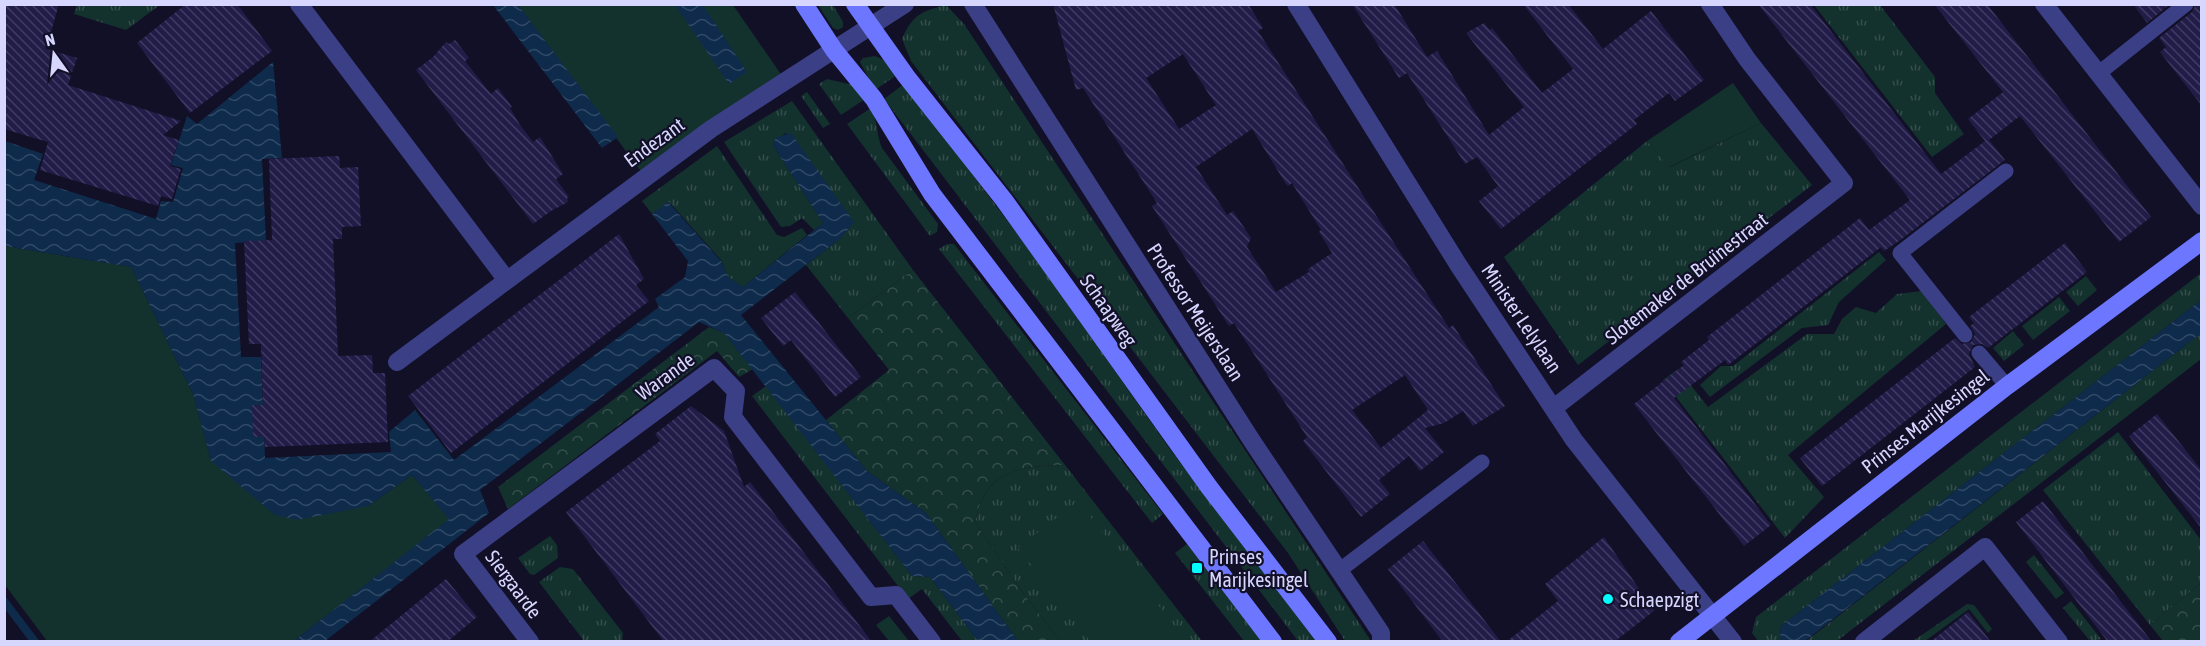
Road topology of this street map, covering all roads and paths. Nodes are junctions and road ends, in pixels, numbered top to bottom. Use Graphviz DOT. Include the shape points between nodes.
graph roads {
  1 [pos="299,4"];
  2 [pos="804,4"];
  3 [pos="855,4"];
  4 [pos="905,4"];
  5 [pos="974,4"];
  6 [pos="1296,4"];
  7 [pos="1710,4"];
  8 [pos="2044,4"];
  9 [pos="2186,4"];
  10 [pos="870,27"];
  11 [pos="834,50"];
  12 [pos="2099,73"];
  13 [pos="2007,171"];
  14 [pos="2202,206"];
  15 [pos="2202,241"];
  16 [pos="506,279"];
  17 [pos="1965,335"];
  18 [pos="1979,353"];
  19 [pos="397,362"];
  20 [pos="2007,386"];
  21 [pos="1555,407"];
  22 [pos="1482,462"];
  23 [pos="463,554"];
  24 [pos="1340,570"];
  25 [pos="1712,615"];
  26 [pos="1381,637"];
  27 [pos="522,639"];
  28 [pos="932,642"];
  29 [pos="1273,642"];
  30 [pos="1328,642"];
  31 [pos="1679,642"];
  32 [pos="1733,642"];
  33 [pos="1864,642"];
  34 [pos="2059,642"];
  1 -- 16 [label="street"];
  2 -- 11 [label="street"];
  3 -- 10 [label="street, Schaapweg"];
  4 -- 10 [label="street, Endezant"];
  5 -- 24 [label="street, Professor Meijerslaan" via="1252,441"];
  6 -- 21 [label="street, Minister Lelylaan" via="1459,266"];
  7 -- 21 [label="street, Slotemaker de Bruïnestraat" via="1747,60 1844,183"];
  8 -- 12 [label="street"];
  9 -- 12 [label="lane"];
  10 -- 11 [label="street, Endezant"];
  10 -- 30 [label="street, Schaapweg" via="1004,200 1209,487"];
  11 -- 16 [label="street, Endezant" via="711,129"];
  11 -- 29 [label="street" via="874,99 932,194"];
  12 -- 14 [label="street"];
  13 -- 17 [label="lane" via="1900,253"];
  15 -- 20 [label="street, Prinses Marijkesingel"];
  16 -- 19 [label="street, Endezant"];
  18 -- 20 [label="lane"];
  20 -- 25 [label="street, Prinses Marijkesingel"];
  21 -- 25 [label="street, Minister Lelylaan" via="1575,440"];
  22 -- 24 [label="lane"];
  23 -- 27 [label="street, Siergaarde"];
  23 -- 28 [label="street, Warande" via="714,368 736,391 733,417 871,597 896,595"];
  24 -- 26 [label="street, Professor Meijerslaan"];
  25 -- 31 [label="street, Prinses Marijkesingel"];
  25 -- 32 [label="street, Minister Lelylaan"];
  33 -- 34 [label="street" via="1985,547"];
}
